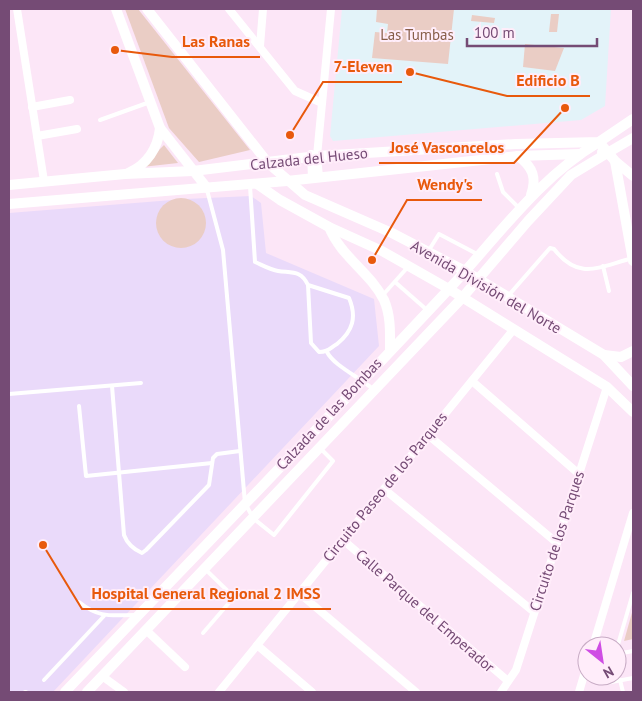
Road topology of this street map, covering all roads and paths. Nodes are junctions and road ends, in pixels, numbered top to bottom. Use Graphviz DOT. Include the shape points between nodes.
graph roads {
  1 [pos="17,9"];
  2 [pos="116,9"];
  3 [pos="147,9"];
  4 [pos="229,9"];
  5 [pos="263,9"];
  6 [pos="331,9"];
  7 [pos="260,46"];
  8 [pos="70,100"];
  9 [pos="150,102"];
  10 [pos="322,103"];
  11 [pos="32,107"];
  12 [pos="633,119"];
  13 [pos="100,120"];
  14 [pos="77,128"];
  15 [pos="160,128"];
  16 [pos="37,136"];
  17 [pos="633,138"];
  18 [pos="599,142"];
  19 [pos="579,154"];
  20 [pos="518,156"];
  21 [pos="612,156"];
  22 [pos="313,157"];
  23 [pos="268,163"];
  24 [pos="193,171"];
  25 [pos="125,174"];
  26 [pos="497,174"];
  27 [pos="633,176"];
  28 [pos="315,177"];
  29 [pos="44,181"];
  30 [pos="287,181"];
  31 [pos="253,184"];
  32 [pos="9,185"];
  33 [pos="207,188"];
  34 [pos="531,196"];
  35 [pos="9,204"];
  36 [pos="520,209"];
  37 [pos="329,227"];
  38 [pos="428,252"];
  39 [pos="479,255"];
  40 [pos="633,260"];
  41 [pos="409,266"];
  42 [pos="603,266"];
  43 [pos="465,271"];
  44 [pos="478,279"];
  45 [pos="394,282"];
  46 [pos="308,285"];
  47 [pos="449,289"];
  48 [pos="609,292"];
  49 [pos="381,297"];
  50 [pos="507,297"];
  51 [pos="462,298"];
  52 [pos="427,311"];
  53 [pos="514,329"];
  54 [pos="390,349"];
  55 [pos="633,351"];
  56 [pos="327,352"];
  57 [pos="604,355"];
  58 [pos="362,379"];
  59 [pos="472,381"];
  60 [pos="142,383"];
  61 [pos="112,386"];
  62 [pos="633,386"];
  63 [pos="607,387"];
  64 [pos="374,390"];
  65 [pos="9,394"];
  66 [pos="79,406"];
  67 [pos="633,412"];
  68 [pos="428,435"];
  69 [pos="319,448"];
  70 [pos="240,451"];
  71 [pos="212,464"];
  72 [pos="119,472"];
  73 [pos="579,474"];
  74 [pos="384,489"];
  75 [pos="245,504"];
  76 [pos="633,514"];
  77 [pos="253,518"];
  78 [pos="343,540"];
  79 [pos="557,543"];
  80 [pos="204,569"];
  81 [pos="300,593"];
  82 [pos="633,593"];
  83 [pos="79,602"];
  84 [pos="534,612"];
  85 [pos="139,614"];
  86 [pos="104,616"];
  87 [pos="146,630"];
  88 [pos="203,633"];
  89 [pos="596,636"];
  90 [pos="620,636"];
  91 [pos="257,645"];
  92 [pos="185,666"];
  93 [pos="102,676"];
  94 [pos="44,680"];
  95 [pos="508,681"];
  96 [pos="65,692"];
  97 [pos="87,692"];
  98 [pos="124,692"];
  99 [pos="219,692"];
  100 [pos="312,692"];
  101 [pos="414,692"];
  102 [pos="501,692"];
  1 -- 11 [label="street"];
  2 -- 9 [label="main road"];
  3 -- 23 [label="main road, Avenida División del Norte"];
  4 -- 7 [label="street"];
  5 -- 7 [label="street"];
  6 -- 10 [label="street"];
  7 -- 10 [label="street" via="296,91"];
  8 -- 11 [label="street"];
  9 -- 13 [label="lane"];
  9 -- 15 [label="main road"];
  10 -- 22 [label="street"];
  11 -- 16 [label="street"];
  12 -- 18 [label="main road"];
  14 -- 16 [label="street"];
  15 -- 24 [label="main road"];
  15 -- 25 [label="main road" via="158,142 151,155 140,167"];
  16 -- 29 [label="street"];
  17 -- 21 [label="main road, Calzada del Hueso"];
  18 -- 19 [label="main road, Calzada de las Bombas"];
  18 -- 21 [label="main road"];
  18 -- 22 [label="main road, Calzada del Hueso"];
  19 -- 20 [label="main road, Calzada del Hueso"];
  19 -- 21 [label="main road, Calzada del Hueso"];
  19 -- 34 [label="main road, Calzada de las Bombas"];
  20 -- 28 [label="main road, Calzada del Hueso"];
  20 -- 34 [label="main road" via="533,173 535,185"];
  21 -- 27 [label="main road"];
  21 -- 40 [label="main road"];
  21 -- 44 [label="main road, Calzada de las Bombas" via="571,175"];
  22 -- 23 [label="main road, Calzada del Hueso"];
  22 -- 28 [label="street"];
  23 -- 24 [label="main road, Calzada del Hueso"];
  23 -- 30 [label="main road, Avenida División del Norte"];
  24 -- 25 [label="main road, Calzada del Hueso"];
  24 -- 33 [label="main road"];
  25 -- 29 [label="main road, Calzada del Hueso"];
  26 -- 36 [label="lane" via="503,192"];
  28 -- 30 [label="main road, Calzada del Hueso"];
  29 -- 32 [label="main road, Calzada del Hueso"];
  30 -- 31 [label="main road, Calzada del Hueso"];
  30 -- 38 [label="main road, Avenida División del Norte" via="306,195"];
  31 -- 33 [label="main road, Calzada del Hueso"];
  31 -- 37 [label="main road, Avenida División del Norte"];
  31 -- 46 [label="lane" via="255,262 278,271 292,270 304,277"];
  33 -- 35 [label="main road, Calzada del Hueso"];
  33 -- 70 [label="lane" via="223,250"];
  34 -- 36 [label="main road, Calzada de las Bombas"];
  36 -- 39 [label="main road, Calzada de las Bombas"];
  37 -- 41 [label="main road, Avenida División del Norte"];
  37 -- 49 [label="main road" via="336,243"];
  38 -- 39 [label="lane" via="439,234"];
  38 -- 43 [label="main road, Avenida División del Norte"];
  39 -- 43 [label="main road, Calzada de las Bombas"];
  40 -- 42 [label="lane"];
  41 -- 45 [label="lane"];
  41 -- 47 [label="main road, Avenida División del Norte"];
  42 -- 48 [label="lane"];
  42 -- 50 [label="lane" via="586,270 574,268 550,248"];
  43 -- 44 [label="main road, Avenida División del Norte"];
  43 -- 47 [label="main road, Calzada de las Bombas"];
  44 -- 50 [label="main road, Avenida División del Norte"];
  44 -- 51 [label="main road, Calzada de las Bombas"];
  45 -- 49 [label="lane"];
  45 -- 52 [label="lane"];
  46 -- 56 [label="lane" via="311,343 319,352"];
  46 -- 56 [label="lane" via="350,298 353,308 351,328"];
  47 -- 51 [label="main road, Avenida División del Norte"];
  47 -- 52 [label="main road, Calzada de las Bombas"];
  49 -- 54 [label="main road" via="390,322"];
  50 -- 57 [label="main road, Avenida División del Norte"];
  51 -- 53 [label="main road, Avenida División del Norte"];
  51 -- 64 [label="main road, Calzada de las Bombas"];
  52 -- 54 [label="main road, Calzada de las Bombas"];
  53 -- 59 [label="street, Circuito Paseo de los Parques"];
  53 -- 63 [label="main road, Avenida División del Norte"];
  54 -- 58 [label="main road, Calzada de las Bombas"];
  55 -- 57 [label="main road" via="621,357"];
  56 -- 58 [label="lane" via="331,360"];
  57 -- 62 [label="main road, Avenida División del Norte"];
  58 -- 64 [label="lane"];
  58 -- 75 [label="main road, Calzada de las Bombas"];
  59 -- 68 [label="street, Circuito Paseo de los Parques"];
  59 -- 73 [label="street"];
  60 -- 61 [label="lane"];
  61 -- 65 [label="lane"];
  61 -- 72 [label="lane"];
  63 -- 67 [label="main road, Avenida División del Norte"];
  63 -- 73 [label="street, Circuito de los Parques"];
  64 -- 69 [label="main road, Calzada de las Bombas"];
  66 -- 72 [label="lane" via="86,476"];
  68 -- 74 [label="street, Circuito Paseo de los Parques"];
  68 -- 79 [label="street"];
  69 -- 77 [label="main road, Calzada de las Bombas"];
  69 -- 77 [label="lane" via="333,461 274,536"];
  70 -- 71 [label="lane" via="217,454"];
  70 -- 75 [label="lane"];
  71 -- 72 [label="lane"];
  71 -- 72 [label="lane" via="209,485 142,552 126,541 124,535"];
  73 -- 79 [label="street, Circuito de los Parques"];
  74 -- 78 [label="street, Circuito Paseo de los Parques"];
  74 -- 84 [label="street"];
  75 -- 77 [label="lane"];
  75 -- 85 [label="main road, Calzada de las Bombas"];
  76 -- 89 [label="street"];
  77 -- 80 [label="main road, Calzada de las Bombas"];
  78 -- 81 [label="street, Circuito Paseo de los Parques"];
  78 -- 95 [label="street, Calle Parque del Emperador"];
  79 -- 84 [label="street, Circuito de los Parques"];
  80 -- 87 [label="main road, Calzada de las Bombas"];
  80 -- 88 [label="lane" via="234,597"];
  81 -- 91 [label="street, Circuito Paseo de los Parques"];
  81 -- 101 [label="street"];
  82 -- 90 [label="lane"];
  83 -- 86 [label="lane"];
  84 -- 95 [label="street, Circuito de los Parques" via="516,670"];
  85 -- 86 [label="lane"];
  85 -- 96 [label="main road, Calzada de las Bombas"];
  86 -- 94 [label="lane"];
  87 -- 92 [label="street"];
  87 -- 93 [label="main road, Calzada de las Bombas"];
  91 -- 99 [label="street, Circuito Paseo de los Parques"];
  91 -- 100 [label="street"];
  93 -- 97 [label="main road, Calzada de las Bombas"];
  93 -- 98 [label="street"];
  95 -- 102 [label="street, Circuito de los Parques"];
}
